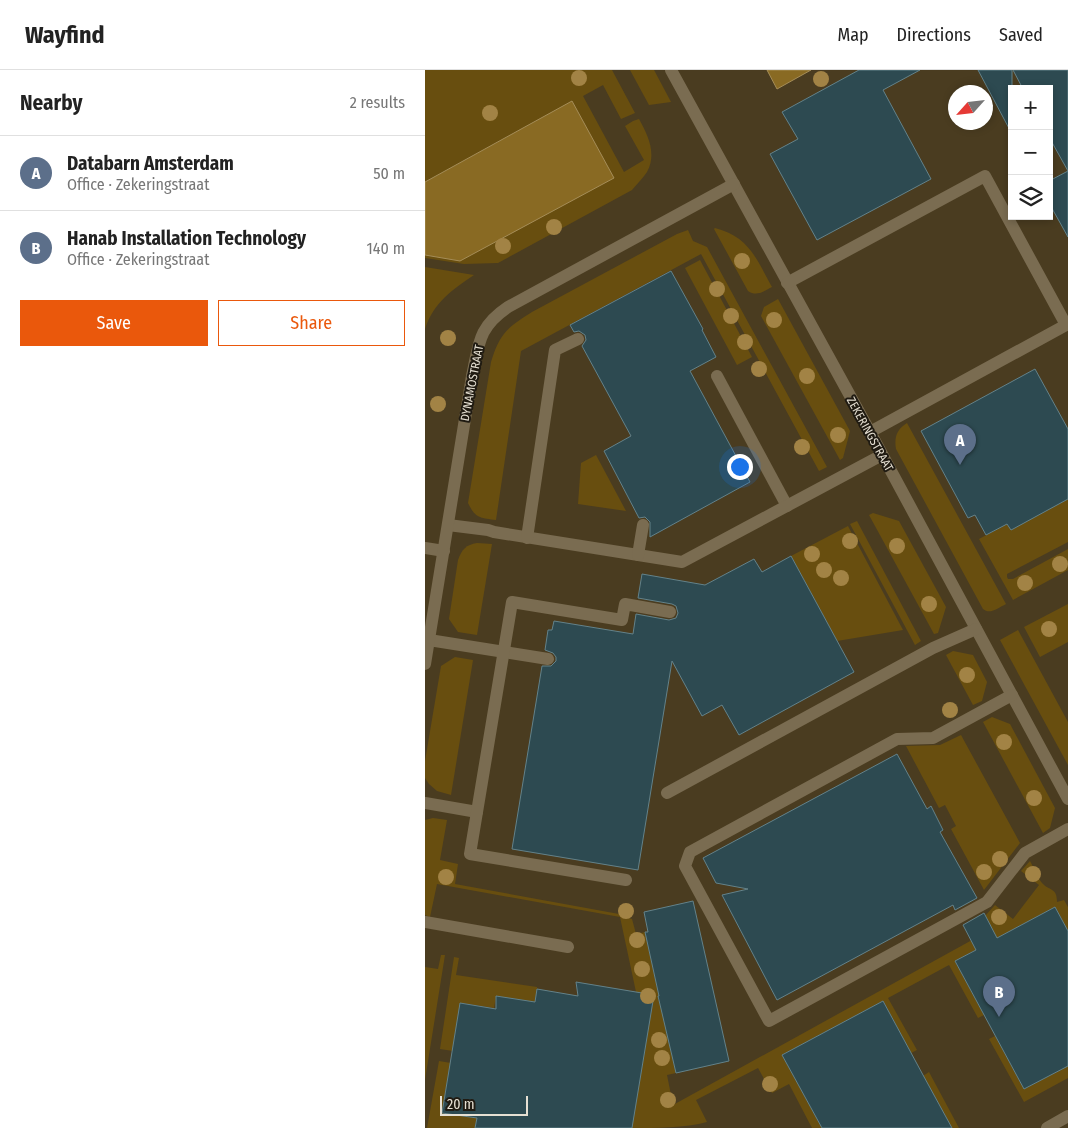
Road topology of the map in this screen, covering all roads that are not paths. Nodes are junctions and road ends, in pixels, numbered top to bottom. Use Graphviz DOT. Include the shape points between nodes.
graph roads {
  1 [pos="671,70"];
  2 [pos="734,184"];
  3 [pos="787,283"];
  4 [pos="578,338"];
  5 [pos="717,376"];
  6 [pos="870,432"];
  7 [pos="882,454"];
  8 [pos="787,506"];
  9 [pos="448,525"];
  10 [pos="643,526"];
  11 [pos="527,538"];
  12 [pos="425,548"];
  13 [pos="444,551"];
  14 [pos="639,556"];
  15 [pos="670,612"];
  16 [pos="976,629"];
  17 [pos="429,640"];
  18 [pos="504,652"];
  19 [pos="548,659"];
  20 [pos="425,664"];
  21 [pos="1012,695"];
  22 [pos="667,793"];
  23 [pos="1068,799"];
  24 [pos="425,804"];
  25 [pos="477,812"];
  26 [pos="1068,829"];
  27 [pos="626,880"];
  28 [pos="425,922"];
  29 [pos="568,948"];
  30 [pos="1068,1116"];
  31 [pos="1047,1128"];
  1 -- 2 [label="street, ZEKERINGSTRAAT"];
  2 -- 3 [label="street, ZEKERINGSTRAAT"];
  2 -- 9 [label="street, DYNAMOSTRAAT" via="508,307 488,323 475,360"];
  3 -- 6 [label="street, ZEKERINGSTRAAT"];
  3 -- 6 [label="street" via="985,176 1066,325"];
  4 -- 11 [label="street" via="555,350"];
  5 -- 8 [label="street"];
  6 -- 7 [label="street, ZEKERINGSTRAAT"];
  7 -- 8 [label="street"];
  7 -- 16 [label="street, ZEKERINGSTRAAT"];
  8 -- 14 [label="street" via="682,562"];
  9 -- 11 [label="street"];
  9 -- 13 [label="street, DYNAMOSTRAAT"];
  10 -- 14 [label="street"];
  11 -- 14 [label="street"];
  12 -- 13 [label="street"];
  13 -- 17 [label="street, DYNAMOSTRAAT"];
  15 -- 18 [label="street" via="625,604 622,620 512,602"];
  16 -- 21 [label="street, ZEKERINGSTRAAT"];
  16 -- 22 [label="street" via="933,648"];
  17 -- 18 [label="street"];
  17 -- 20 [label="street, DYNAMOSTRAAT"];
  18 -- 19 [label="street"];
  18 -- 25 [label="street"];
  21 -- 23 [label="street, ZEKERINGSTRAAT"];
  21 -- 26 [label="street" via="933,738 897,739 690,852 685,866 769,1021 987,902 1025,853"];
  24 -- 25 [label="street"];
  25 -- 27 [label="street" via="470,854"];
  28 -- 29 [label="street"];
  30 -- 31 [label="street"];
}
